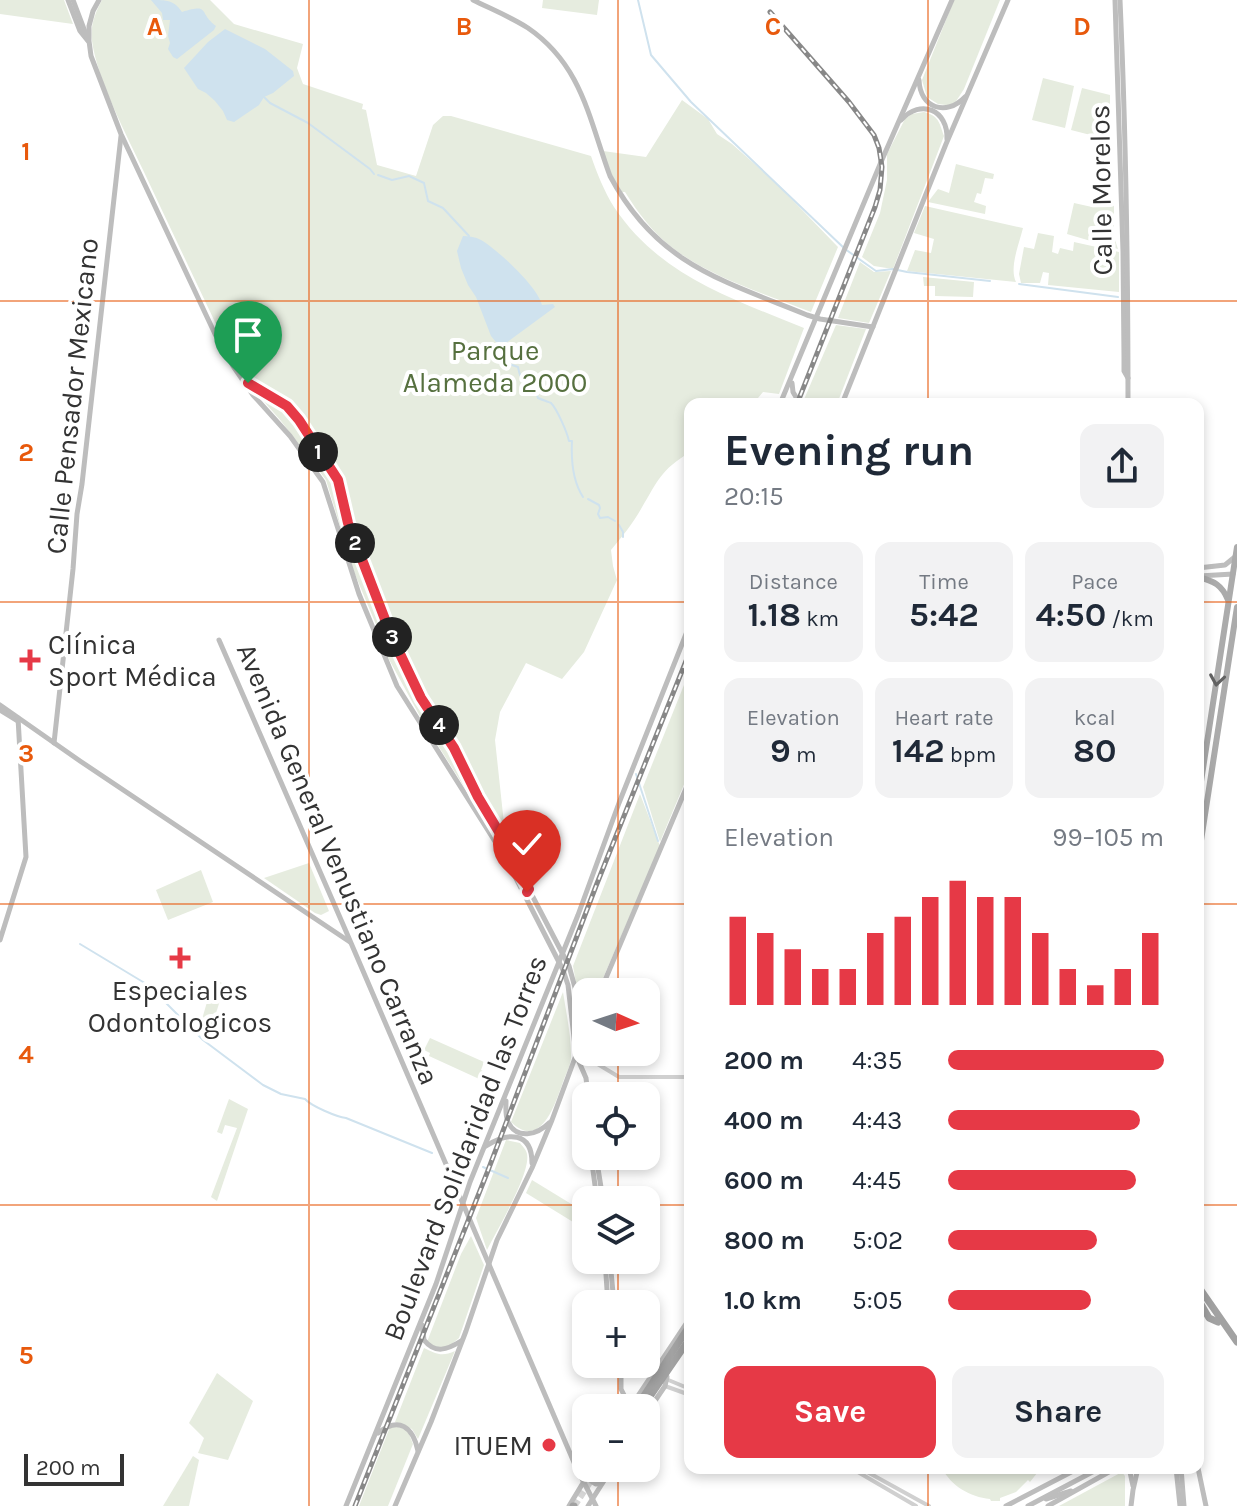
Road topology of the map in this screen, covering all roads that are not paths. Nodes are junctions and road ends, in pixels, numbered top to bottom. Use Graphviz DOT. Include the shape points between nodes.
graph roads {
  1 [pos="70,0"];
  2 [pos="99,0"];
  3 [pos="473,0"];
  4 [pos="952,0"];
  5 [pos="1008,0"];
  6 [pos="1118,0"];
  7 [pos="89,41"];
  8 [pos="921,71"];
  9 [pos="969,90"];
  10 [pos="896,129"];
  11 [pos="121,134"];
  12 [pos="946,144"];
  13 [pos="814,321"];
  14 [pos="873,327"];
  15 [pos="793,374"];
  16 [pos="246,384"];
  17 [pos="783,398"];
  18 [pos="797,398"];
  19 [pos="844,398"];
  20 [pos="1128,398"];
  21 [pos="1237,547"];
  22 [pos="1236,556"];
  23 [pos="1204,567"];
  24 [pos="1235,573"];
  25 [pos="1204,576"];
  26 [pos="1204,579"];
  27 [pos="1228,602"];
  28 [pos="1237,607"];
  29 [pos="391,635"];
  30 [pos="684,639"];
  31 [pos="219,640"];
  32 [pos="380,646"];
  33 [pos="398,651"];
  34 [pos="386,658"];
  35 [pos="0,707"];
  36 [pos="20,720"];
  37 [pos="54,743"];
  38 [pos="1204,761"];
  39 [pos="684,793"];
  40 [pos="1204,821"];
  41 [pos="499,832"];
  42 [pos="492,836"];
  43 [pos="529,889"];
  44 [pos="522,893"];
  45 [pos="336,908"];
  46 [pos="327,920"];
  47 [pos="553,934"];
  48 [pos="570,935"];
  49 [pos="0,940"];
  50 [pos="351,942"];
  51 [pos="563,953"];
  52 [pos="559,962"];
  53 [pos="573,978"];
  54 [pos="606,978"];
  55 [pos="572,1021"];
  56 [pos="572,1066"];
  57 [pos="601,1066"];
  58 [pos="684,1077"];
  59 [pos="506,1096"];
  60 [pos="552,1120"];
  61 [pos="484,1148"];
  62 [pos="532,1168"];
  63 [pos="454,1182"];
  64 [pos="470,1182"];
  65 [pos="463,1201"];
  66 [pos="489,1261"];
  67 [pos="498,1285"];
  68 [pos="480,1287"];
  69 [pos="1204,1295"];
  70 [pos="1204,1307"];
  71 [pos="422,1320"];
  72 [pos="684,1328"];
  73 [pos="684,1333"];
  74 [pos="462,1341"];
  75 [pos="1237,1342"];
  76 [pos="684,1348"];
  77 [pos="684,1350"];
  78 [pos="1237,1350"];
  79 [pos="664,1360"];
  80 [pos="665,1382"];
  81 [pos="684,1390"];
  82 [pos="641,1394"];
  83 [pos="652,1394"];
  84 [pos="658,1394"];
  85 [pos="374,1436"];
  86 [pos="418,1452"];
  87 [pos="572,1457"];
  88 [pos="861,1474"];
  89 [pos="871,1474"];
  90 [pos="1067,1474"];
  91 [pos="1106,1474"];
  92 [pos="1130,1474"];
  93 [pos="1137,1474"];
  94 [pos="1179,1474"];
  95 [pos="1199,1474"];
  96 [pos="1085,1475"];
  97 [pos="579,1482"];
  98 [pos="592,1482"];
  99 [pos="593,1482"];
  100 [pos="583,1483"];
  101 [pos="1080,1489"];
  102 [pos="1133,1490"];
  103 [pos="581,1503"];
  104 [pos="1031,1504"];
  105 [pos="346,1506"];
  106 [pos="395,1506"];
  107 [pos="916,1506"];
  108 [pos="929,1506"];
  109 [pos="1006,1506"];
  110 [pos="1048,1506"];
  111 [pos="1131,1506"];
  112 [pos="1182,1506"];
  113 [pos="1206,1506"];
  1 -- 7 [label="main road"];
  2 -- 7 [label="main road"];
  3 -- 13 [label="main road" via="526,27 564,61 581,90 610,176 661,243 711,275"];
  4 -- 8 [label="main road"];
  5 -- 9 [label="main road"];
  6 -- 20 [label="main road, Calle Morelos"];
  7 -- 11 [label="main road"];
  8 -- 9 [label="main road" via="921,92 934,106 953,106"];
  8 -- 10 [label="main road"];
  9 -- 12 [label="main road"];
  10 -- 12 [label="main road" via="910,112 930,110 946,124"];
  10 -- 13 [label="main road"];
  11 -- 16 [label="main road" via="215,334"];
  11 -- 37 [label="main road, Calle Pensador Mexicano"];
  12 -- 14 [label="main road"];
  13 -- 14 [label="main road"];
  13 -- 15 [label="main road"];
  14 -- 19 [label="main road"];
  15 -- 17 [label="main road"];
  15 -- 18 [label="main road"];
  16 -- 29 [label="main road" via="287,406 338,480 348,523"];
  16 -- 32 [label="main road" via="323,482"];
  21 -- 22 [label="main road"];
  22 -- 23 [label="main road" via="1225,565"];
  22 -- 24 [label="main road"];
  24 -- 25 [label="main road"];
  24 -- 27 [label="main road"];
  26 -- 27 [label="main road" via="1220,586"];
  27 -- 38 [label="main road, one-way"];
  28 -- 40 [label="main road"];
  29 -- 32 [label="street" via="389,643"];
  29 -- 33 [label="main road"];
  30 -- 48 [label="main road, Boulevard Solidaridad las Torres"];
  31 -- 45 [label="main road, Avenida General Venustiano Carranza"];
  32 -- 34 [label="main road"];
  33 -- 34 [label="street" via="390,650"];
  33 -- 41 [label="main road"];
  34 -- 42 [label="main road" via="403,696"];
  35 -- 36 [label="main road"];
  36 -- 37 [label="main road"];
  36 -- 49 [label="main road" via="26,854"];
  37 -- 46 [label="main road"];
  39 -- 54 [label="main road"];
  41 -- 42 [label="street"];
  41 -- 43 [label="main road"];
  42 -- 44 [label="main road"];
  43 -- 44 [label="street"];
  43 -- 47 [label="main road"];
  44 -- 52 [label="main road"];
  45 -- 46 [label="main road"];
  45 -- 50 [label="main road, Avenida General Venustiano Carranza"];
  46 -- 50 [label="main road"];
  47 -- 48 [label="main road"];
  47 -- 51 [label="main road"];
  48 -- 51 [label="main road, Boulevard Solidaridad las Torres"];
  50 -- 63 [label="main road, Avenida General Venustiano Carranza"];
  51 -- 52 [label="main road, Boulevard Solidaridad las Torres"];
  51 -- 53 [label="main road"];
  52 -- 55 [label="main road" via="567,979"];
  52 -- 59 [label="main road, Boulevard Solidaridad las Torres"];
  56 -- 60 [label="main road"];
  57 -- 58 [label="street" via="619,1077"];
  59 -- 60 [label="main road" via="508,1121 519,1132 537,1133"];
  59 -- 61 [label="main road, Boulevard Solidaridad las Torres"];
  60 -- 62 [label="main road"];
  61 -- 62 [label="main road" via="502,1137 518,1138 530,1150"];
  61 -- 64 [label="main road, Boulevard Solidaridad las Torres"];
  62 -- 66 [label="main road"];
  63 -- 64 [label="main road"];
  63 -- 65 [label="main road, Avenida General Venustiano Carranza"];
  64 -- 65 [label="main road, Boulevard Solidaridad las Torres"];
  65 -- 66 [label="main road, Avenida General Venustiano Carranza"];
  65 -- 71 [label="main road, Boulevard Solidaridad las Torres"];
  66 -- 67 [label="main road, Avenida General Venustiano Carranza"];
  66 -- 68 [label="main road"];
  67 -- 68 [label="main road"];
  67 -- 87 [label="main road, Avenida General Venustiano Carranza"];
  68 -- 74 [label="main road"];
  69 -- 75 [label="highway"];
  70 -- 78 [label="highway"];
  71 -- 74 [label="main road" via="422,1336 432,1347 446,1350"];
  71 -- 85 [label="main road, Boulevard Solidaridad las Torres"];
  72 -- 79 [label="main road"];
  73 -- 79 [label="highway"];
  74 -- 86 [label="main road"];
  76 -- 83 [label="highway"];
  77 -- 80 [label="main road"];
  79 -- 82 [label="highway"];
  80 -- 81 [label="street"];
  80 -- 84 [label="main road"];
  85 -- 86 [label="main road" via="387,1427 405,1427"];
  85 -- 105 [label="main road, Boulevard Solidaridad las Torres"];
  86 -- 106 [label="main road"];
  88 -- 107 [label="street"];
  89 -- 108 [label="street"];
  90 -- 109 [label="main road"];
  91 -- 101 [label="main road"];
  92 -- 102 [label="main road"];
  93 -- 102 [label="main road"];
  94 -- 112 [label="main road"];
  95 -- 113 [label="main road"];
  96 -- 104 [label="main road"];
  97 -- 103 [label="main road"];
  98 -- 103 [label="main road"];
  99 -- 100 [label="main road" via="591,1487"];
  100 -- 103 [label="main road, Avenida General Venustiano Carranza"];
  100 -- 103 [label="main road"];
  101 -- 104 [label="main road"];
  101 -- 110 [label="main road"];
  102 -- 111 [label="main road"];
}
